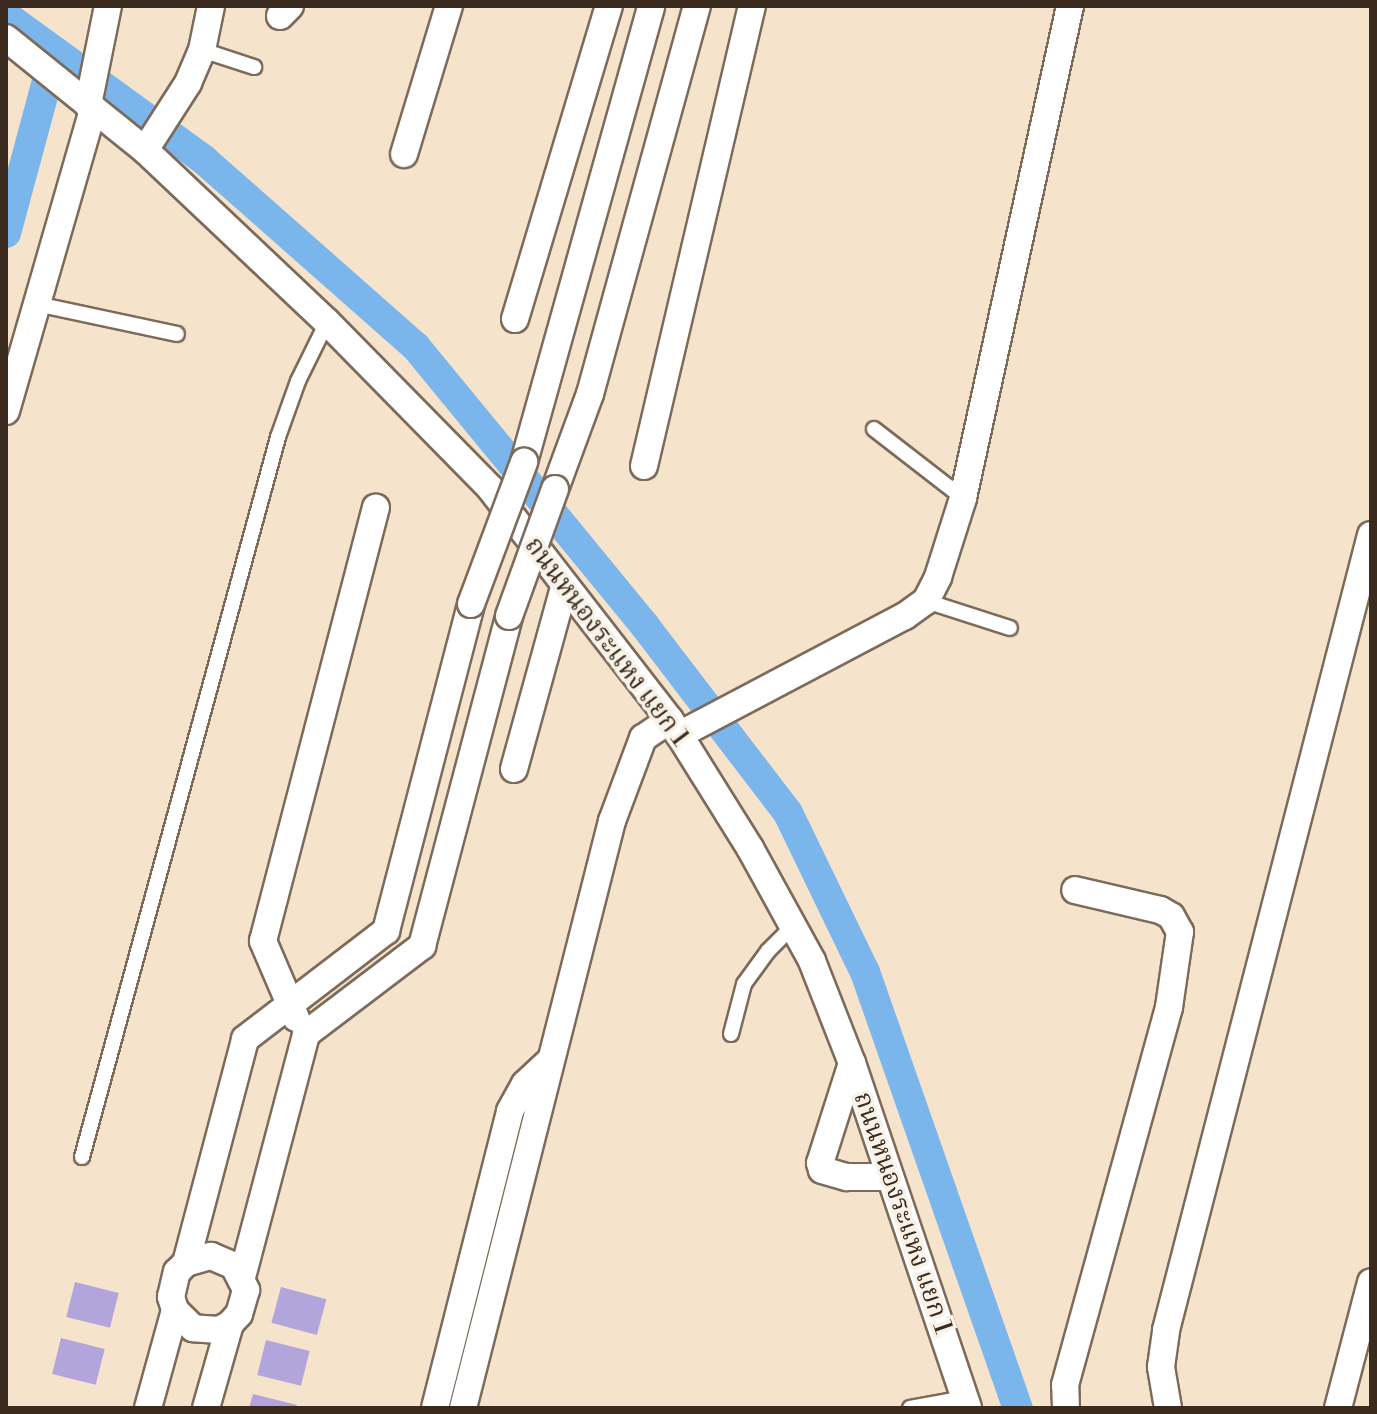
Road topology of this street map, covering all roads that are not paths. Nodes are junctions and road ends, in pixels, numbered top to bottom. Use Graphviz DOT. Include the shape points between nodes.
graph roads {
  1 [pos="108,6"];
  2 [pos="211,6"];
  3 [pos="449,6"];
  4 [pos="609,6"];
  5 [pos="651,6"];
  6 [pos="697,6"];
  7 [pos="752,6"];
  8 [pos="1070,6"];
  9 [pos="6,38"];
  10 [pos="202,50"];
  11 [pos="254,67"];
  12 [pos="90,101"];
  13 [pos="150,143"];
  14 [pos="404,154"];
  15 [pos="37,304"];
  16 [pos="515,319"];
  17 [pos="327,322"];
  18 [pos="177,334"];
  19 [pos="6,411"];
  20 [pos="874,429"];
  21 [pos="644,466"];
  22 [pos="963,498"];
  23 [pos="376,507"];
  24 [pos="1371,535"];
  25 [pos="564,588"];
  26 [pos="926,601"];
  27 [pos="1010,628"];
  28 [pos="674,728"];
  29 [pos="514,769"];
  30 [pos="1075,890"];
  31 [pos="795,924"];
  32 [pos="289,1005"];
  33 [pos="306,1034"];
  34 [pos="731,1034"];
  35 [pos="549,1062"];
  36 [pos="852,1063"];
  37 [pos="82,1157"];
  38 [pos="888,1177"];
  39 [pos="186,1263"];
  40 [pos="242,1277"];
  41 [pos="1371,1282"];
  42 [pos="175,1310"];
  43 [pos="230,1324"];
  44 [pos="967,1403"];
  45 [pos="148,1408"];
  46 [pos="206,1408"];
  47 [pos="435,1408"];
  48 [pos="463,1408"];
  49 [pos="910,1408"];
  50 [pos="1066,1408"];
  51 [pos="1168,1408"];
  52 [pos="1338,1408"];
  1 -- 12 [label="street"];
  2 -- 10 [label="street"];
  3 -- 14 [label="street"];
  4 -- 16 [label="street"];
  5 -- 32 [label="street, bridge" via="524,462 471,604 386,931"];
  6 -- 33 [label="street, bridge" via="590,394 509,616 422,946"];
  7 -- 21 [label="street"];
  8 -- 22 [label="street"];
  9 -- 12 [label="street, ถนนหนองระแหง แยก 1"];
  10 -- 11 [label="lane"];
  10 -- 13 [label="street"];
  12 -- 13 [label="street, ถนนหนองระแหง แยก 1"];
  12 -- 15 [label="street"];
  13 -- 17 [label="street, ถนนหนองระแหง แยก 1"];
  15 -- 18 [label="lane"];
  15 -- 19 [label="street"];
  17 -- 25 [label="street, ถนนหนองระแหง แยก 1" via="490,488"];
  17 -- 37 [label="lane" via="278,437"];
  20 -- 22 [label="lane"];
  22 -- 26 [label="street"];
  23 -- 32 [label="street" via="263,941"];
  24 -- 51 [label="street" via="1166,1330 1161,1367"];
  25 -- 28 [label="street, ถนนหนองระแหง แยก 1"];
  25 -- 29 [label="street"];
  26 -- 27 [label="lane"];
  26 -- 28 [label="street" via="759,694 713,717"];
  28 -- 31 [label="street, ถนนหนองระแหง แยก 1"];
  28 -- 35 [label="street" via="643,738 629,772"];
  30 -- 50 [label="street" via="1160,910 1171,916 1180,932 1169,1007 1065,1385"];
  31 -- 34 [label="lane" via="744,984"];
  31 -- 36 [label="street, ถนนหนองระแหง แยก 1"];
  32 -- 33 [label="street"];
  32 -- 39 [label="street" via="245,1039"];
  33 -- 40 [label="street"];
  35 -- 47 [label="street" via="525,1084 510,1111"];
  35 -- 48 [label="street"];
  36 -- 38 [label="street, ถนนหนองระแหง แยก 1"];
  36 -- 38 [label="street" via="822,1170 847,1177"];
  38 -- 44 [label="street, ถนนหนองระแหง แยก 1"];
  39 -- 40 [label="street" via="198,1257 223,1259"];
  39 -- 42 [label="street" via="172,1285"];
  40 -- 43 [label="street" via="244,1303"];
  41 -- 52 [label="street"];
  42 -- 43 [label="street" via="193,1328 219,1330"];
  42 -- 45 [label="street"];
  43 -- 46 [label="street"];
  44 -- 49 [label="lane"];
}
